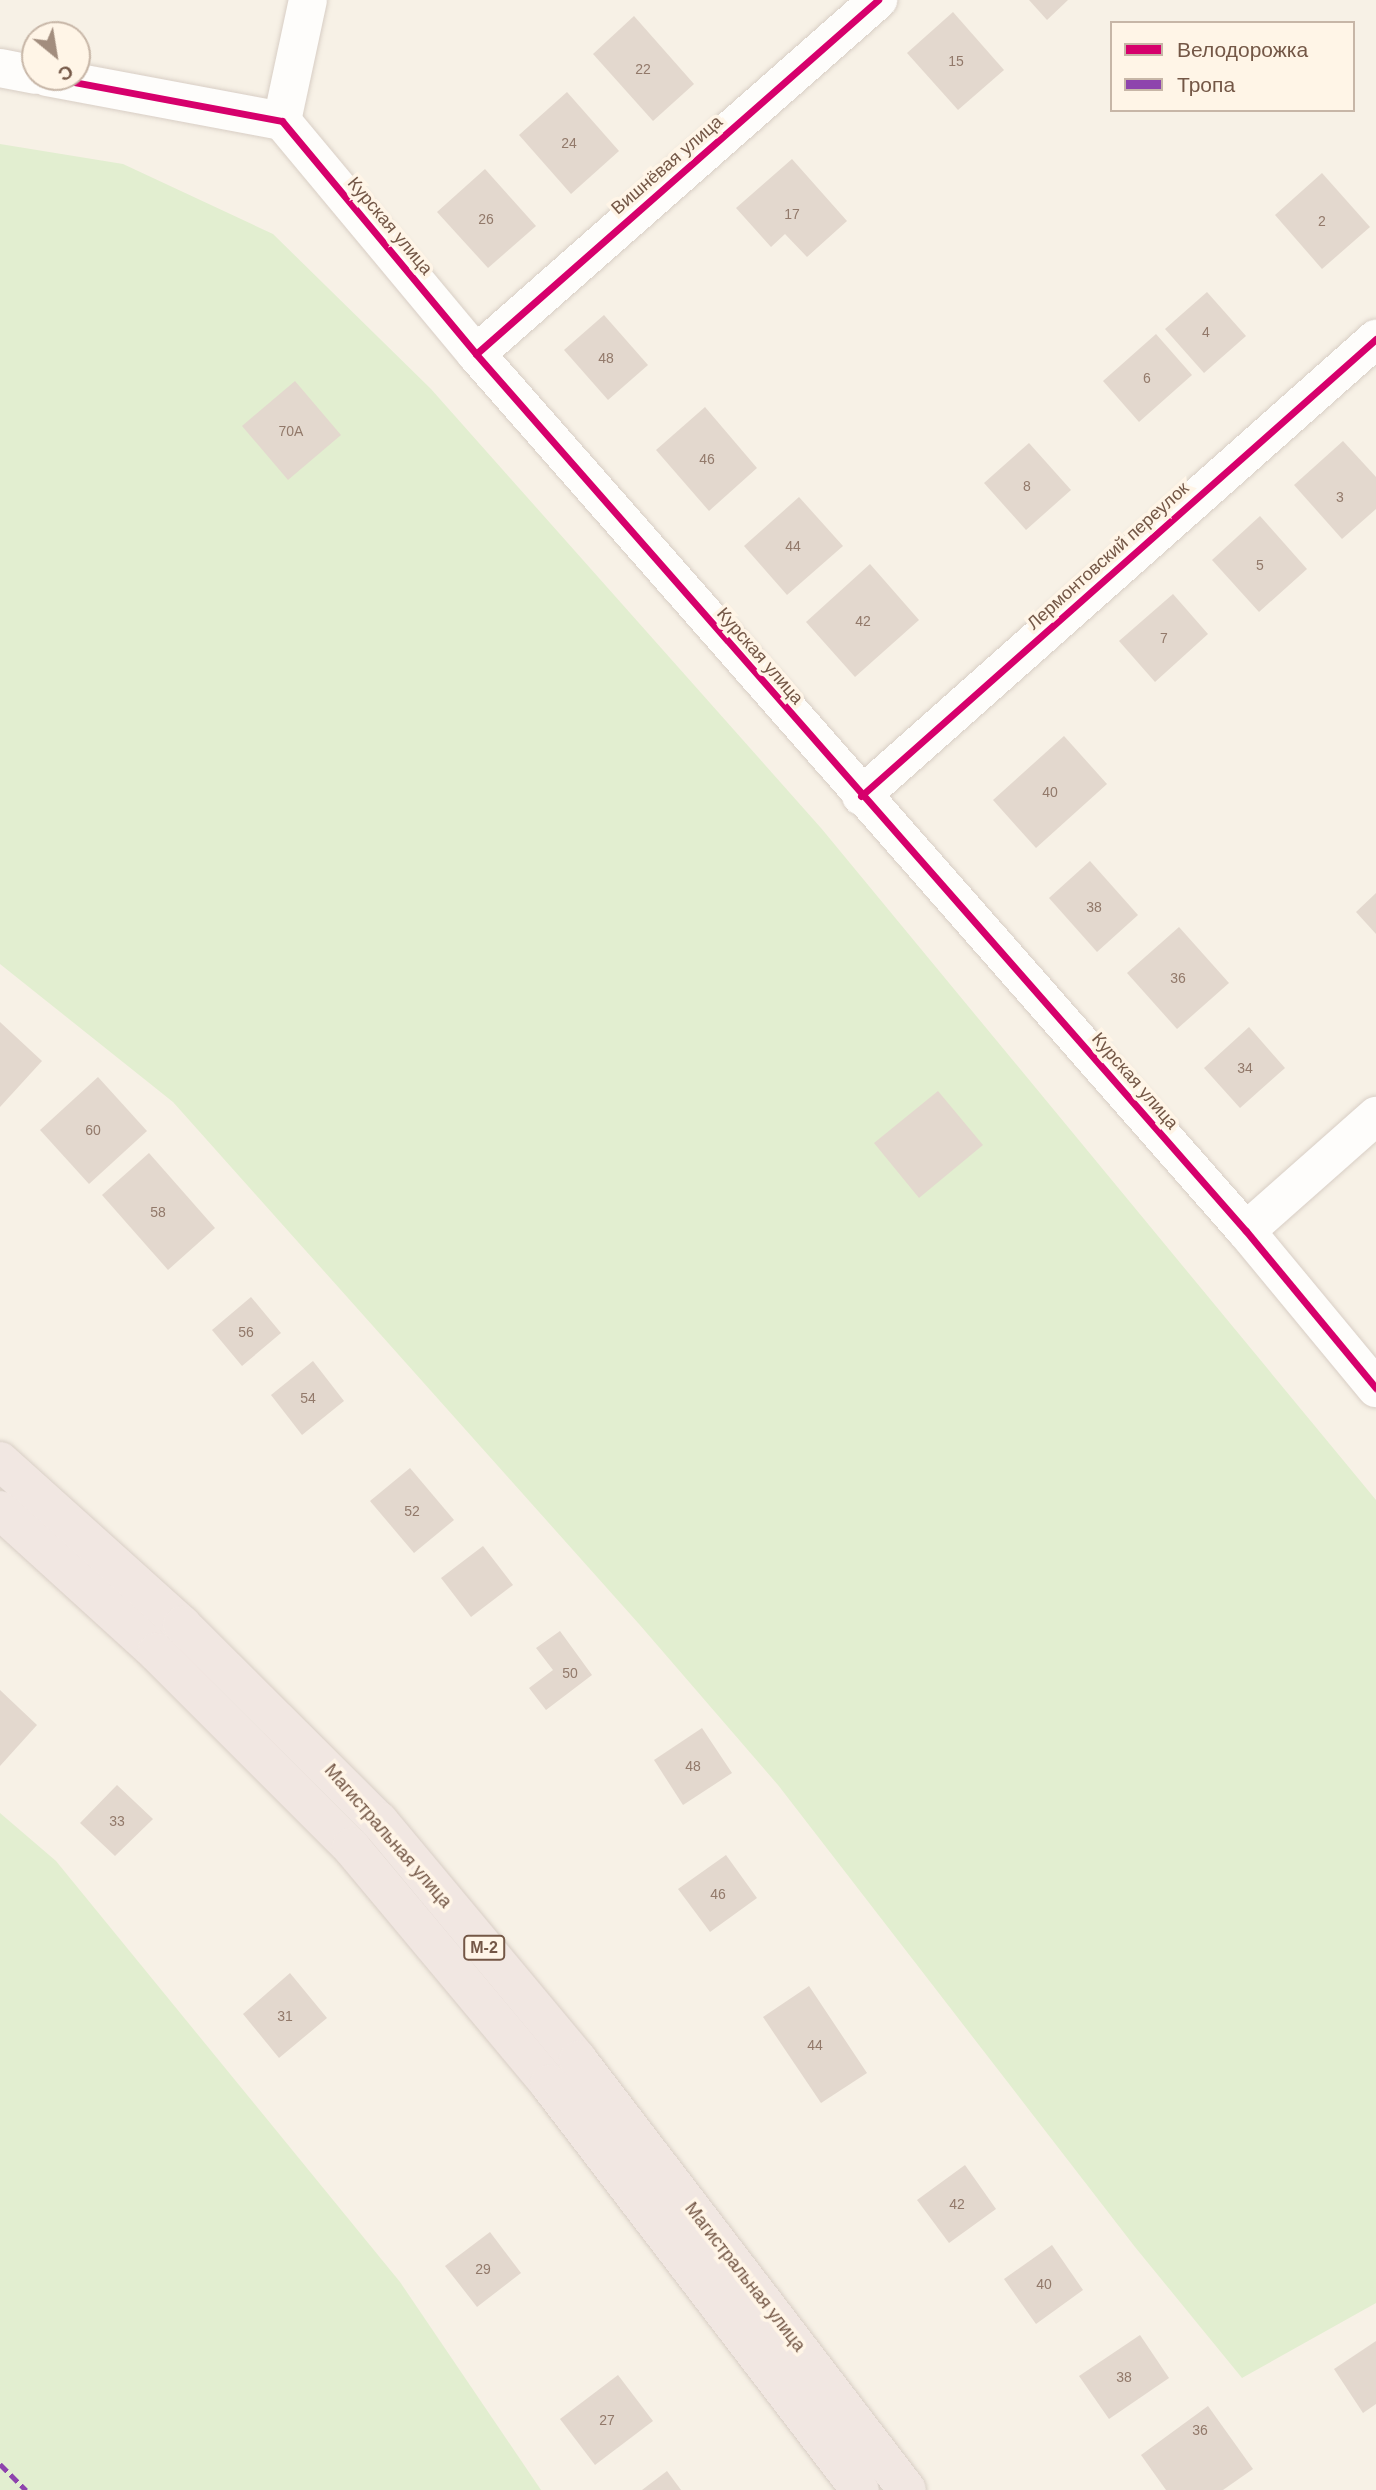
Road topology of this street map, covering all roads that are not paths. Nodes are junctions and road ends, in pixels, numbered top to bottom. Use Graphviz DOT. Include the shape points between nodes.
graph roads {
  1 [pos="308,0"];
  2 [pos="878,0"];
  3 [pos="0,68"];
  4 [pos="21,72"];
  5 [pos="91,85"];
  6 [pos="282,121"];
  7 [pos="1376,339"];
  8 [pos="476,354"];
  9 [pos="862,796"];
  10 [pos="1376,1116"];
  11 [pos="1246,1231"];
  12 [pos="1376,1388"];
  13 [pos="0,1461"];
  14 [pos="0,1510"];
  15 [pos="860,2490"];
  16 [pos="907,2490"];
  1 -- 6 [label="street"];
  2 -- 8 [label="street, Вишнёвая улица"];
  3 -- 4 [label="street"];
  5 -- 6 [label="street"];
  6 -- 8 [label="street, Курская улица"];
  7 -- 9 [label="street, Лермонтовский переулок"];
  8 -- 9 [label="street, Курская улица"];
  9 -- 11 [label="street, Курская улица"];
  10 -- 11 [label="street"];
  11 -- 12 [label="street, Курская улица"];
  13 -- 16 [label="highway, Магистральная улица / М-2" via="182,1625 379,1821 578,2060"];
  14 -- 15 [label="highway, Магистральная улица / М-2" via="186,1680 351,1847 549,2084"];
}
